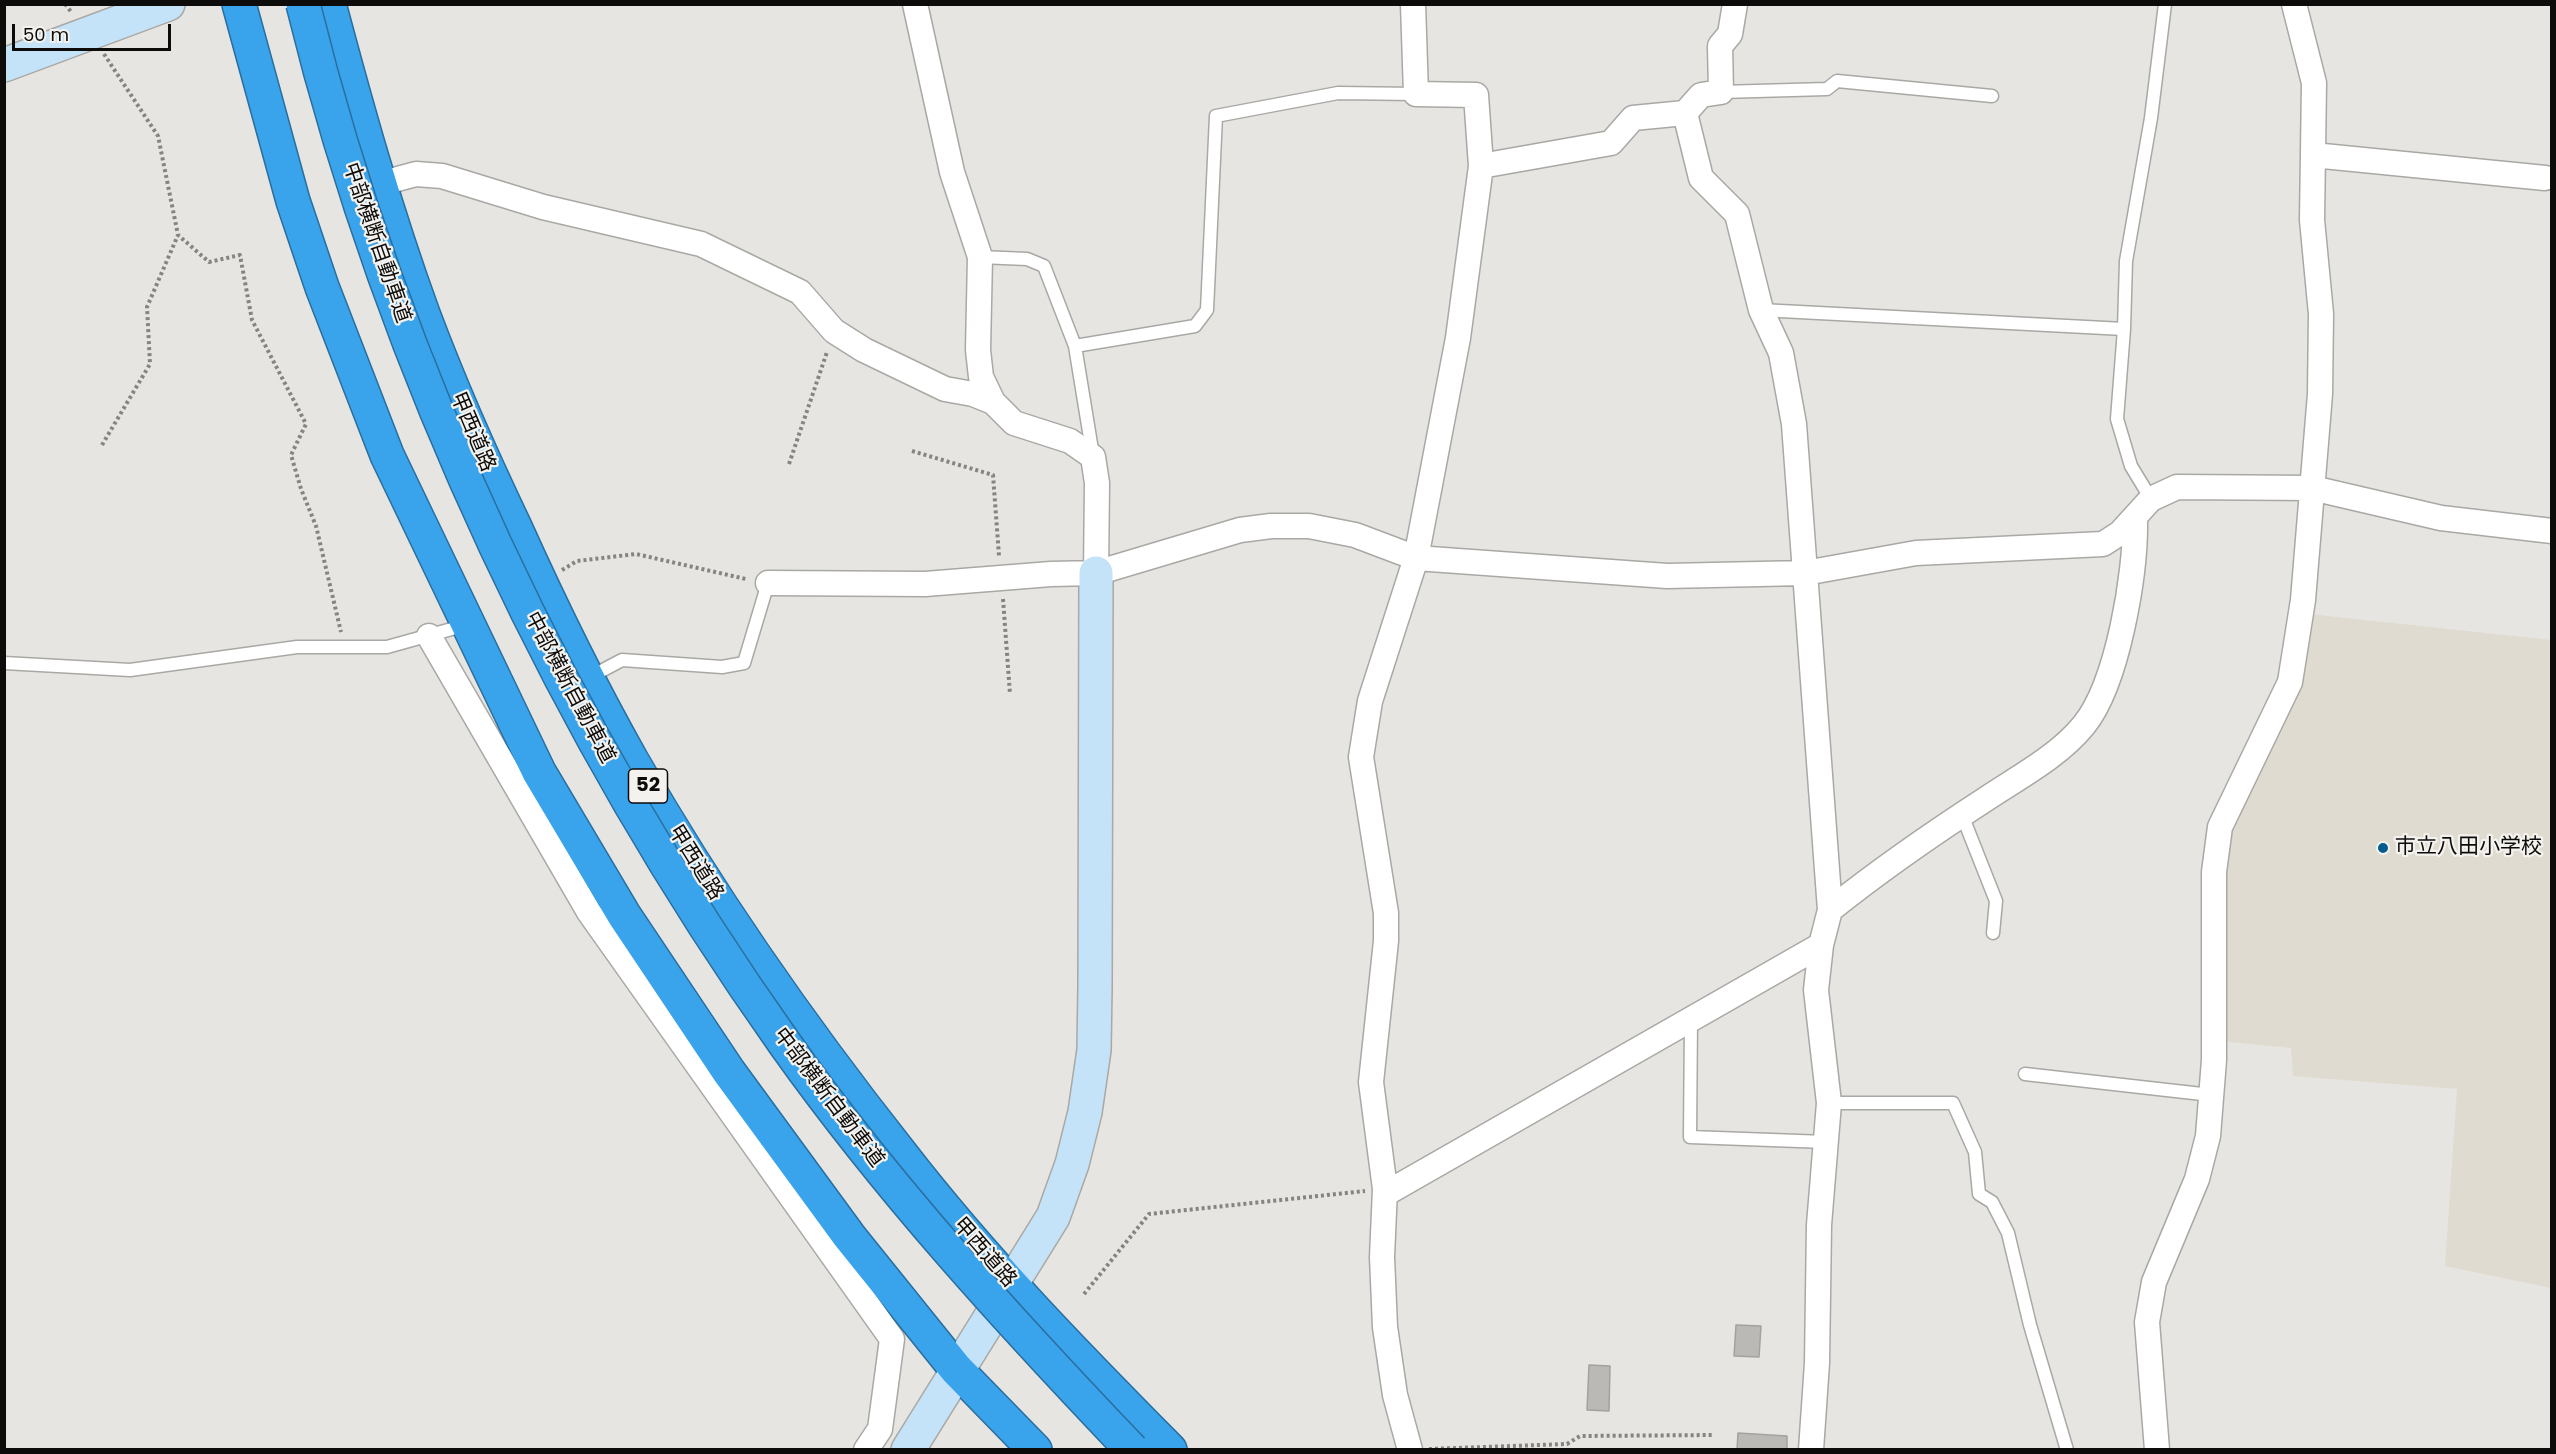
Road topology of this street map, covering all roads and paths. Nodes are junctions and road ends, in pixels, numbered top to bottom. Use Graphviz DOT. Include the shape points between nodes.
graph roads {
  1 [pos="65,4"];
  2 [pos="168,4"];
  3 [pos="238,4"];
  4 [pos="303,4"];
  5 [pos="329,4"];
  6 [pos="915,4"];
  7 [pos="1413,4"];
  8 [pos="1735,4"];
  9 [pos="2165,4"];
  10 [pos="2294,4"];
  11 [pos="91,35"];
  12 [pos="4,65"];
  13 [pos="1721,92"];
  14 [pos="1416,94"];
  15 [pos="1992,96"];
  16 [pos="1685,113"];
  17 [pos="2313,155"];
  18 [pos="1481,166"];
  19 [pos="2545,178"];
  20 [pos="380,184"];
  21 [pos="178,235"];
  22 [pos="980,256"];
  23 [pos="1761,310"];
  24 [pos="2124,329"];
  25 [pos="834,331"];
  26 [pos="1075,346"];
  27 [pos="993,402"];
  28 [pos="102,445"];
  29 [pos="912,451"];
  30 [pos="1093,457"];
  31 [pos="789,464"];
  32 [pos="2312,488"];
  33 [pos="2151,499"];
  34 [pos="2135,519"];
  35 [pos="2552,531"];
  36 [pos="1416,558"];
  37 [pos="1096,573"];
  38 [pos="1805,573"];
  39 [pos="1001,578"];
  40 [pos="540,582"];
  41 [pos="768,583"];
  42 [pos="467,625"];
  43 [pos="429,636"];
  44 [pos="345,647"];
  45 [pos="4,663"];
  46 [pos="588,678"];
  47 [pos="1010,694"];
  48 [pos="1962,815"];
  49 [pos="1830,910"];
  50 [pos="1993,933"];
  51 [pos="1821,945"];
  52 [pos="1691,1019"];
  53 [pos="2025,1074"];
  54 [pos="2211,1095"];
  55 [pos="1829,1103"];
  56 [pos="1826,1142"];
  57 [pos="1385,1192"];
  58 [pos="1010,1284"];
  59 [pos="1084,1294"];
  60 [pos="956,1369"];
  61 [pos="1714,1435"];
  62 [pos="866,1449"];
  63 [pos="908,1449"];
  64 [pos="1035,1449"];
  65 [pos="1132,1449"];
  66 [pos="1170,1449"];
  67 [pos="1410,1449"];
  68 [pos="1816,1449"];
  69 [pos="2067,1449"];
  70 [pos="2157,1449"];
  1 -- 11 [label="path"];
  2 -- 11 [label="street"];
  3 -- 42 [label="highway" via="269,121 322,287 387,455"];
  4 -- 65 [label="highway, 中部横断自動車道, bridge" via="352,178 446,432 566,688 635,811 785,1044 866,1150 952,1257"];
  5 -- 20 [label="highway, 甲西道路 / 52"];
  6 -- 22 [label="street" via="952,172"];
  7 -- 14 [label="street"];
  8 -- 13 [label="street" via="1730,34 1720,46"];
  9 -- 24 [label="lane" via="2151,118 2126,261"];
  10 -- 17 [label="street" via="2314,83"];
  11 -- 12 [label="street"];
  11 -- 21 [label="path" via="158,136"];
  13 -- 15 [label="lane" via="1827,90 1837,81"];
  13 -- 16 [label="street" via="1701,95"];
  14 -- 18 [label="street" via="1476,95"];
  14 -- 26 [label="lane" via="1338,93 1216,116 1207,310 1195,326"];
  16 -- 18 [label="street" via="1633,118 1611,143"];
  16 -- 23 [label="street" via="1701,178 1737,214"];
  17 -- 19 [label="street"];
  17 -- 32 [label="street" via="2312,220 2321,314 2320,394"];
  18 -- 36 [label="street" via="1458,338"];
  20 -- 25 [label="street" via="416,174 442,176 543,207 701,244 800,292"];
  20 -- 40 [label="highway, 甲西道路 / 52" via="433,338"];
  21 -- 28 [label="path" via="147,307 150,364"];
  21 -- 44 [label="path" via="209,262 240,255 252,320 306,424 291,454 316,526"];
  22 -- 26 [label="lane" via="1027,259 1044,266"];
  22 -- 27 [label="street" via="979,359 981,377"];
  23 -- 24 [label="lane"];
  23 -- 38 [label="street" via="1781,353 1794,424"];
  24 -- 33 [label="lane" via="2117,419 2131,466"];
  25 -- 27 [label="street" via="945,389"];
  25 -- 31 [label="path"];
  26 -- 30 [label="lane"];
  27 -- 30 [label="street" via="1014,423 1070,441"];
  29 -- 39 [label="path" via="993,476"];
  30 -- 37 [label="street" via="1097,483"];
  32 -- 33 [label="street" via="2177,487"];
  32 -- 35 [label="street" via="2441,518"];
  32 -- 54 [label="street" via="2303,600 2290,682 2220,827 2214,872"];
  33 -- 34 [label="street"];
  34 -- 38 [label="street" via="2103,544 1916,553"];
  34 -- 48 [label="street" via="2136,543 2124,615 2100,699 2084,725 2052,754"];
  36 -- 37 [label="street" via="1355,535 1309,526 1271,526 1240,530"];
  36 -- 38 [label="street" via="1667,576"];
  36 -- 57 [label="street" via="1370,701 1361,757 1386,913 1371,1082"];
  37 -- 39 [label="street"];
  37 -- 58 [label="street" via="1094,1050 1085,1112 1053,1217"];
  38 -- 49 [label="street"];
  39 -- 41 [label="street" via="924,584"];
  39 -- 47 [label="path"];
  40 -- 41 [label="path" via="577,561 636,554"];
  40 -- 46 [label="highway, 甲西道路 / 52"];
  41 -- 46 [label="lane" via="744,663 722,667 622,660"];
  42 -- 43 [label="lane"];
  42 -- 60 [label="highway" via="539,772 624,915 729,1072 849,1236"];
  43 -- 44 [label="lane" via="387,647"];
  43 -- 62 [label="street" via="590,912 892,1339 880,1430"];
  44 -- 45 [label="lane" via="297,647 130,670"];
  46 -- 58 [label="highway, 甲西道路 / 52" via="632,761 708,884 802,1024 903,1157"];
  48 -- 49 [label="street" via="1902,854"];
  48 -- 50 [label="lane" via="1996,901"];
  49 -- 51 [label="street"];
  51 -- 52 [label="street"];
  51 -- 55 [label="street" via="1816,990"];
  52 -- 56 [label="lane" via="1690,1137"];
  52 -- 57 [label="street"];
  53 -- 54 [label="lane"];
  54 -- 70 [label="street" via="2208,1136 2197,1179 2154,1282 2147,1322"];
  55 -- 56 [label="street"];
  55 -- 69 [label="lane" via="1953,1103 1975,1152 1979,1194 1992,1203 2008,1233 2030,1325"];
  56 -- 68 [label="street" via="1819,1225"];
  57 -- 59 [label="path" via="1149,1214"];
  57 -- 67 [label="street" via="1385,1327 1395,1395"];
  58 -- 60 [label="street"];
  58 -- 66 [label="highway, 甲西道路 / 52"];
  60 -- 63 [label="street"];
  60 -- 64 [label="highway"];
  61 -- 67 [label="path" via="1580,1436 1568,1444"];
}
